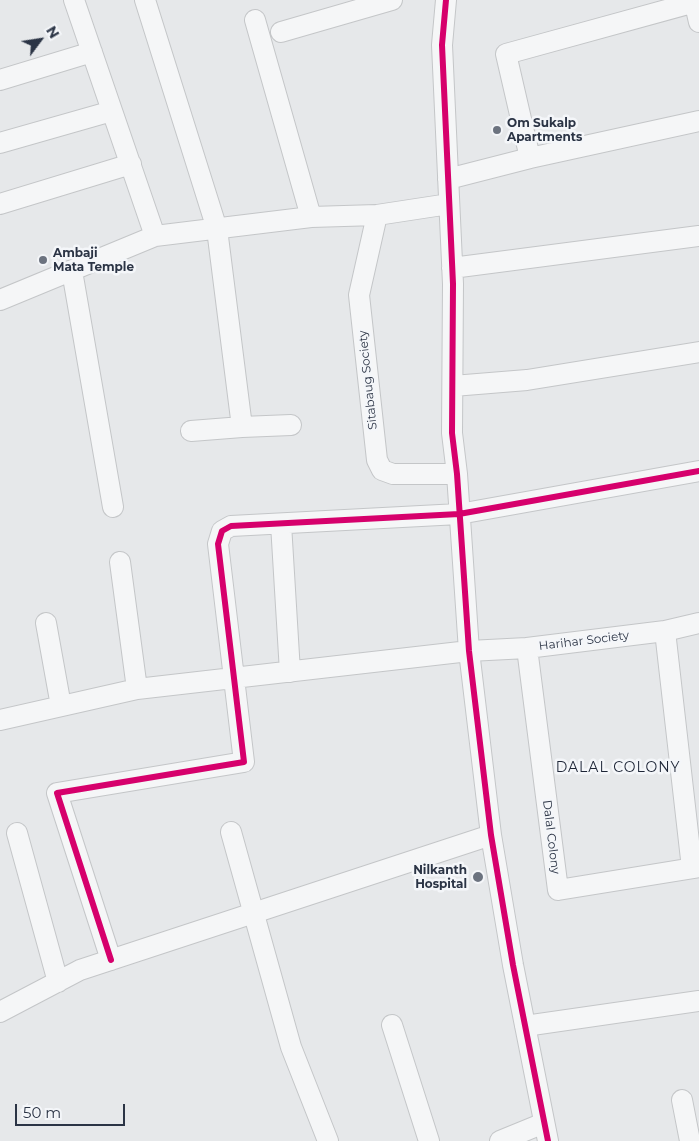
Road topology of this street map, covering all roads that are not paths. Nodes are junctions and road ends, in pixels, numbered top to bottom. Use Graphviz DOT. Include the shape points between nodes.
graph roads {
  1 [pos="74,0"];
  2 [pos="145,0"];
  3 [pos="392,0"];
  4 [pos="446,0"];
  5 [pos="697,6"];
  6 [pos="255,20"];
  7 [pos="281,32"];
  8 [pos="92,52"];
  9 [pos="0,80"];
  10 [pos="112,111"];
  11 [pos="699,122"];
  12 [pos="0,143"];
  13 [pos="530,158"];
  14 [pos="131,164"];
  15 [pos="448,179"];
  16 [pos="0,204"];
  17 [pos="449,204"];
  18 [pos="377,215"];
  19 [pos="311,217"];
  20 [pos="217,229"];
  21 [pos="156,236"];
  22 [pos="699,236"];
  23 [pos="452,268"];
  24 [pos="72,271"];
  25 [pos="0,300"];
  26 [pos="699,352"];
  27 [pos="453,386"];
  28 [pos="291,425"];
  29 [pos="242,427"];
  30 [pos="191,431"];
  31 [pos="699,471"];
  32 [pos="457,474"];
  33 [pos="113,507"];
  34 [pos="459,514"];
  35 [pos="281,524"];
  36 [pos="120,562"];
  37 [pos="46,623"];
  38 [pos="699,623"];
  39 [pos="665,631"];
  40 [pos="527,648"];
  41 [pos="469,651"];
  42 [pos="290,672"];
  43 [pos="233,678"];
  44 [pos="137,689"];
  45 [pos="62,706"];
  46 [pos="0,720"];
  47 [pos="231,832"];
  48 [pos="17,833"];
  49 [pos="491,835"];
  50 [pos="696,868"];
  51 [pos="253,914"];
  52 [pos="111,960"];
  53 [pos="58,982"];
  54 [pos="699,1001"];
  55 [pos="0,1012"];
  56 [pos="392,1025"];
  57 [pos="525,1026"];
  58 [pos="682,1100"];
  59 [pos="546,1132"];
  60 [pos="328,1141"];
  61 [pos="429,1141"];
  62 [pos="500,1141"];
  63 [pos="690,1141"];
  1 -- 8 [label="street"];
  2 -- 20 [label="street"];
  3 -- 7 [label="street"];
  4 -- 15 [label="street" via="442,45"];
  5 -- 13 [label="street" via="506,54"];
  6 -- 19 [label="street"];
  8 -- 9 [label="street"];
  8 -- 10 [label="street"];
  10 -- 12 [label="street"];
  10 -- 14 [label="street"];
  11 -- 13 [label="street"];
  13 -- 15 [label="street"];
  14 -- 16 [label="street"];
  14 -- 21 [label="street"];
  15 -- 17 [label="street"];
  17 -- 18 [label="street"];
  17 -- 23 [label="street"];
  18 -- 19 [label="street"];
  18 -- 32 [label="street, Sitabaug Society" via="359,295 377,460 382,470 393,474"];
  19 -- 20 [label="street"];
  20 -- 21 [label="street"];
  20 -- 29 [label="street"];
  21 -- 24 [label="street"];
  22 -- 23 [label="street"];
  23 -- 27 [label="street"];
  24 -- 25 [label="street"];
  24 -- 33 [label="street"];
  26 -- 27 [label="street" via="527,380"];
  27 -- 32 [label="street" via="452,433"];
  28 -- 29 [label="street"];
  29 -- 30 [label="street"];
  31 -- 34 [label="street"];
  32 -- 34 [label="street"];
  34 -- 35 [label="street"];
  34 -- 41 [label="street"];
  35 -- 42 [label="street"];
  35 -- 43 [label="street" via="231,526 222,531 218,544"];
  36 -- 44 [label="street"];
  37 -- 45 [label="street"];
  38 -- 39 [label="street, Harihar Society"];
  39 -- 40 [label="street, Harihar Society"];
  39 -- 50 [label="street"];
  40 -- 41 [label="street, Harihar Society"];
  40 -- 50 [label="street, Dalal Colony" via="558,890"];
  41 -- 42 [label="street, Harihar Society"];
  41 -- 49 [label="street"];
  42 -- 43 [label="street, Harihar Society"];
  43 -- 44 [label="street, Harihar Society"];
  43 -- 52 [label="street" via="244,762 57,793"];
  44 -- 45 [label="street, Harihar Society"];
  45 -- 46 [label="street, Harihar Society"];
  47 -- 51 [label="street"];
  48 -- 53 [label="street"];
  49 -- 51 [label="street"];
  49 -- 57 [label="street"];
  51 -- 52 [label="street"];
  51 -- 60 [label="street" via="291,1047"];
  52 -- 53 [label="street" via="80,970"];
  53 -- 55 [label="street"];
  54 -- 57 [label="street"];
  56 -- 61 [label="street"];
  57 -- 59 [label="street"];
  58 -- 63 [label="street"];
  59 -- 62 [label="street"];
}
